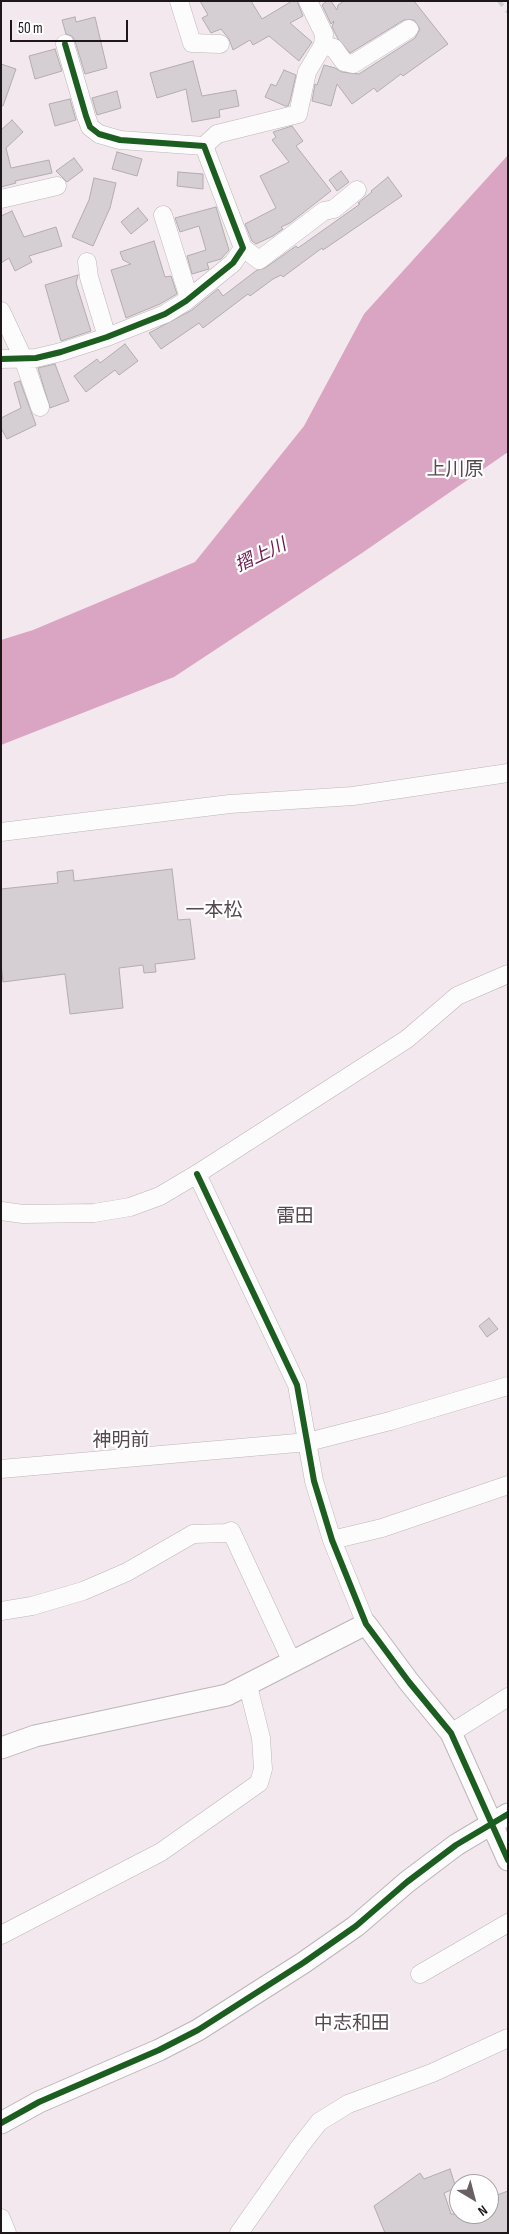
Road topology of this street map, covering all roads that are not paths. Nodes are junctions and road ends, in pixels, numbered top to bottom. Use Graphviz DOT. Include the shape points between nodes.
graph roads {
  1 [pos="179,1"];
  2 [pos="312,3"];
  3 [pos="409,29"];
  4 [pos="65,44"];
  5 [pos="220,44"];
  6 [pos="324,45"];
  7 [pos="204,146"];
  8 [pos="57,186"];
  9 [pos="357,190"];
  10 [pos="1,200"];
  11 [pos="163,215"];
  12 [pos="243,248"];
  13 [pos="88,262"];
  14 [pos="188,298"];
  15 [pos="1,311"];
  16 [pos="107,338"];
  17 [pos="23,358"];
  18 [pos="1,359"];
  19 [pos="40,406"];
  20 [pos="508,774"];
  21 [pos="1,832"];
  22 [pos="508,974"];
  23 [pos="197,1174"];
  24 [pos="1,1211"];
  25 [pos="508,1386"];
  26 [pos="308,1442"];
  27 [pos="1,1469"];
  28 [pos="508,1485"];
  29 [pos="332,1540"];
  30 [pos="1,1611"];
  31 [pos="366,1624"];
  32 [pos="292,1662"];
  33 [pos="248,1686"];
  34 [pos="508,1697"];
  35 [pos="451,1733"];
  36 [pos="1,1748"];
  37 [pos="500,1820"];
  38 [pos="508,1860"];
  39 [pos="508,1923"];
  40 [pos="1,1935"];
  41 [pos="420,1974"];
  42 [pos="508,2038"];
  43 [pos="1,2124"];
  44 [pos="1,2218"];
  45 [pos="7,2233"];
  46 [pos="239,2233"];
  1 -- 5 [label="street" via="192,43"];
  2 -- 6 [label="street" via="324,34"];
  3 -- 6 [label="street" via="353,64 344,62 334,48"];
  4 -- 7 [label="street" via="90,127 99,134 120,140"];
  6 -- 7 [label="street" via="307,72 298,114 217,134"];
  7 -- 12 [label="street"];
  8 -- 10 [label="street"];
  9 -- 12 [label="street" via="334,210 324,210 259,260"];
  11 -- 14 [label="street"];
  12 -- 14 [label="street" via="233,263"];
  13 -- 16 [label="street" via="89,277"];
  14 -- 16 [label="street" via="165,314"];
  15 -- 17 [label="street"];
  16 -- 17 [label="street" via="36,358"];
  17 -- 18 [label="street"];
  17 -- 19 [label="street"];
  20 -- 21 [label="street" via="354,796 230,804"];
  22 -- 23 [label="street" via="457,996 408,1039"];
  23 -- 24 [label="street" via="160,1196 130,1207 74,1213"];
  23 -- 26 [label="street" via="297,1385"];
  25 -- 26 [label="street"];
  26 -- 27 [label="street"];
  26 -- 29 [label="street" via="314,1480"];
  28 -- 29 [label="street" via="382,1528"];
  29 -- 31 [label="street"];
  30 -- 32 [label="street" via="83,1592 127,1572 193,1534 231,1531"];
  31 -- 32 [label="street"];
  31 -- 35 [label="street"];
  32 -- 33 [label="street"];
  33 -- 36 [label="street" via="227,1695 35,1736"];
  33 -- 40 [label="street" via="261,1738 263,1769 259,1783 161,1852"];
  34 -- 35 [label="street"];
  35 -- 37 [label="street"];
  37 -- 38 [label="street"];
  37 -- 43 [label="street" via="456,1845 356,1926 304,1963 198,2030 39,2102"];
  39 -- 41 [label="street"];
  42 -- 46 [label="street" via="432,2073 348,2104 320,2122"];
  44 -- 45 [label="street"];
}
